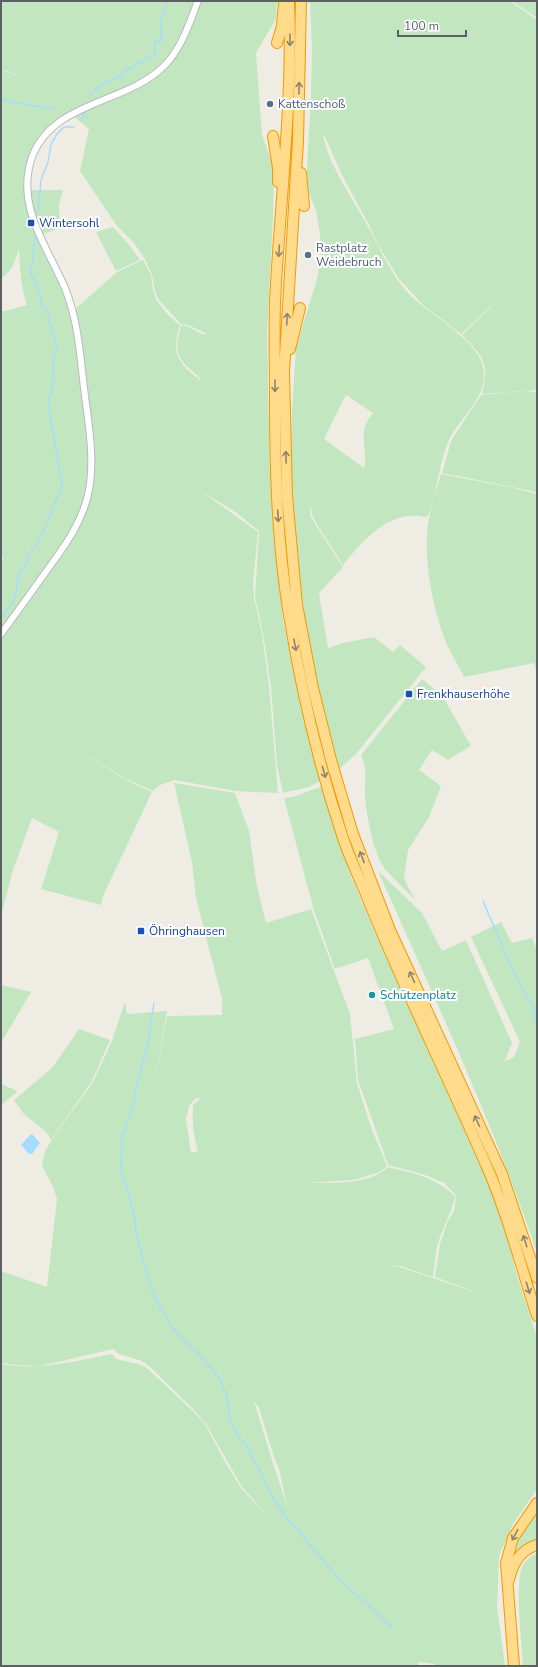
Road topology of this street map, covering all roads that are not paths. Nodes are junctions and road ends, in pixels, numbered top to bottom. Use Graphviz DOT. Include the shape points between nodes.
graph roads {
  1 [pos="198,1"];
  2 [pos="284,1"];
  3 [pos="289,1"];
  4 [pos="301,1"];
  5 [pos="277,43"];
  6 [pos="273,136"];
  7 [pos="298,141"];
  8 [pos="304,206"];
  9 [pos="281,212"];
  10 [pos="300,308"];
  11 [pos="284,372"];
  12 [pos="1,634"];
  13 [pos="537,1278"];
  14 [pos="537,1316"];
  15 [pos="537,1503"];
  16 [pos="537,1545"];
  17 [pos="508,1588"];
  18 [pos="514,1666"];
  1 -- 12 [label="street" via="178,49 164,67 138,85 63,119 47,134 33,156 27,180 30,214 64,287 78,333 88,424 89,490 72,536"];
  2 -- 5 [label="highway" via="282,26"];
  3 -- 9 [label="highway, one-way" via="289,105"];
  7 -- 4 [label="highway, one-way"];
  6 -- 9 [label="highway"];
  7 -- 8 [label="highway"];
  11 -- 7 [label="highway, one-way"];
  9 -- 14 [label="highway, one-way" via="275,304 275,457 279,536 288,608 319,756 342,836 383,939 489,1171"];
  10 -- 11 [label="highway"];
  13 -- 11 [label="highway, one-way" via="502,1174 390,930 354,834 331,760 313,688 297,605 287,496"];
  15 -- 17 [label="highway, one-way" via="510,1544 506,1569"];
  16 -- 17 [label="highway" via="526,1550 516,1560"];
  17 -- 18 [label="highway"];
}
